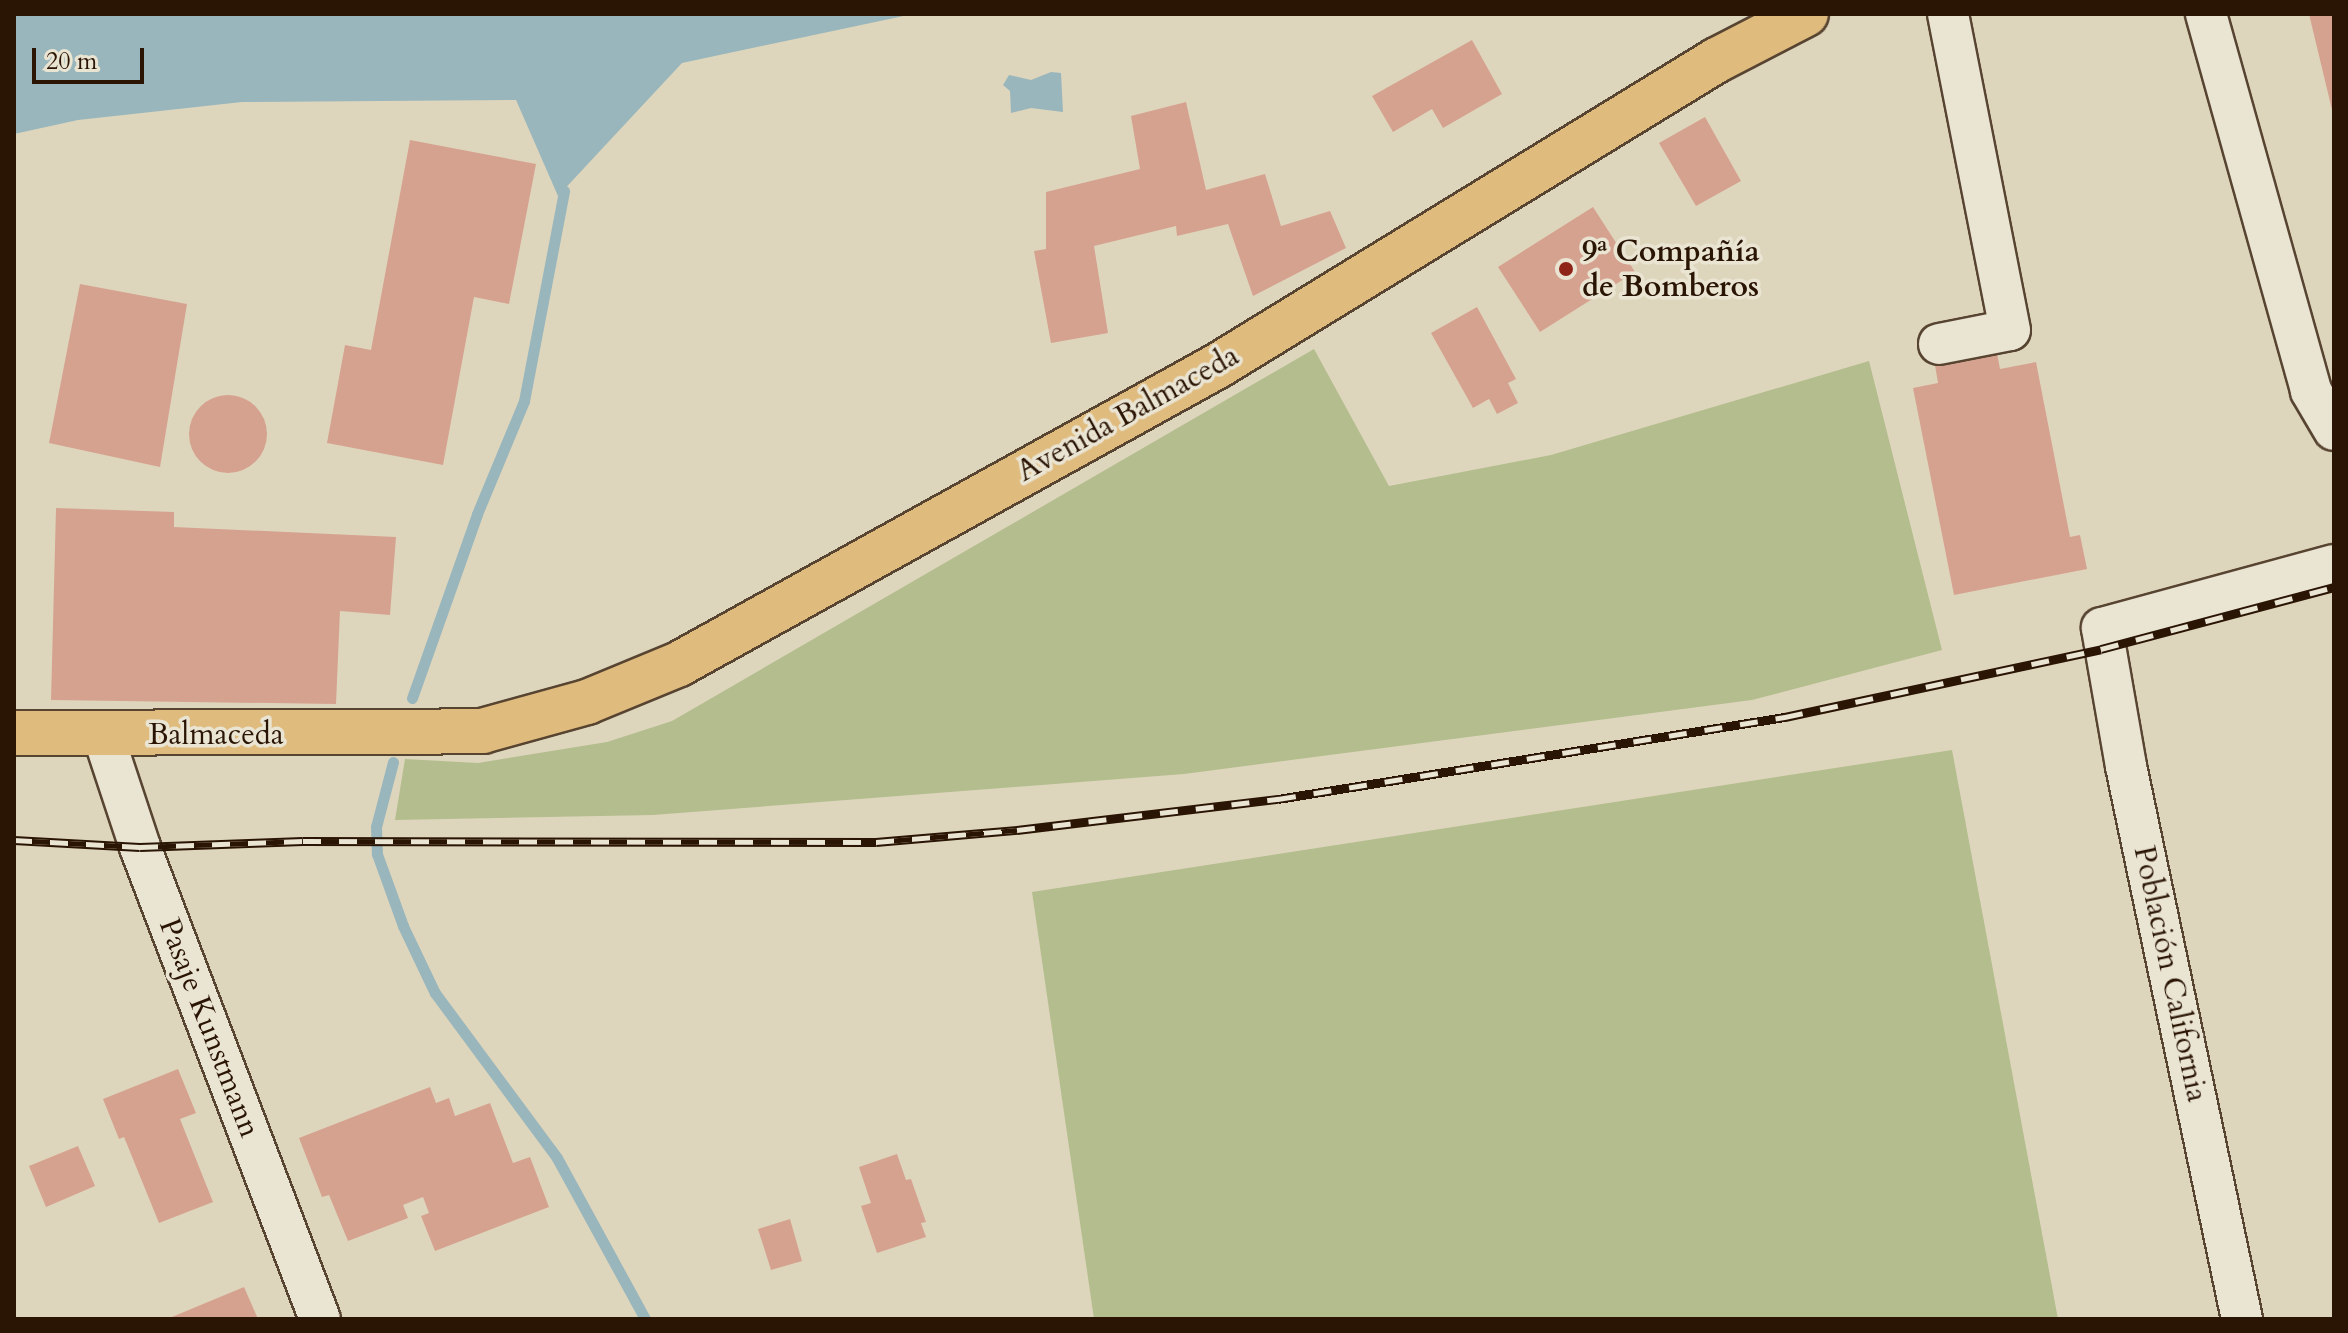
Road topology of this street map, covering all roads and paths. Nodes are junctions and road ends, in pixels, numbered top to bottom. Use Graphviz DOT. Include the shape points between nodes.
graph roads {
  1 [pos="1806,14"];
  2 [pos="1948,14"];
  3 [pos="2206,14"];
  4 [pos="1939,344"];
  5 [pos="2334,430"];
  6 [pos="2334,565"];
  7 [pos="14,733"];
  8 [pos="418,734"];
  9 [pos="103,735"];
  10 [pos="320,1319"];
  11 [pos="2242,1319"];
  1 -- 8 [label="main road, Avenida Balmaceda" via="1717,60 1219,365 679,664 587,702 482,731"];
  2 -- 4 [label="street" via="2010,330"];
  3 -- 5 [label="street" via="2311,391"];
  6 -- 11 [label="street, Población California" via="2102,628"];
  7 -- 9 [label="main road, Balmaceda"];
  8 -- 9 [label="main road, Balmaceda"];
  9 -- 10 [label="street, Pasaje Kunstmann" via="140,847"];
}
